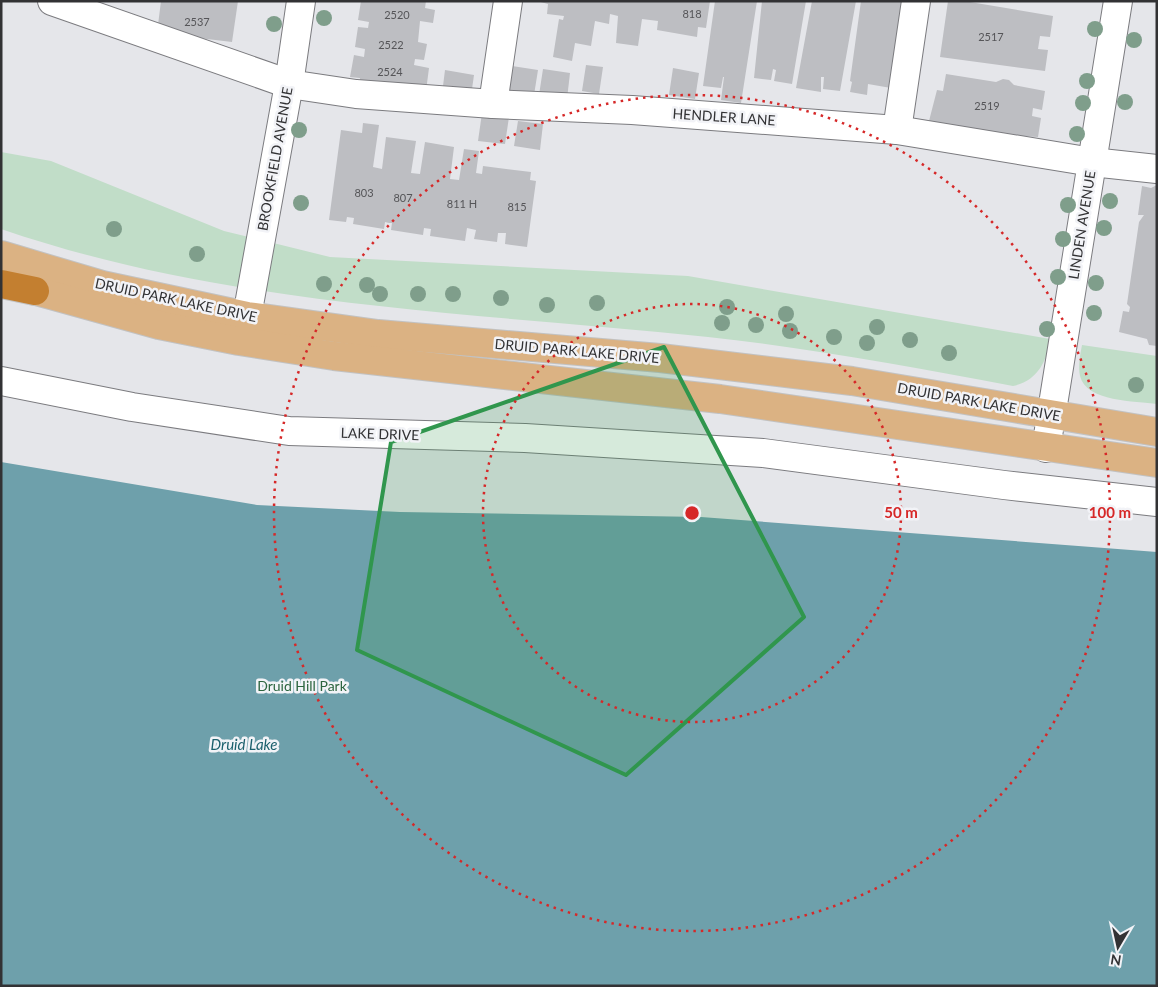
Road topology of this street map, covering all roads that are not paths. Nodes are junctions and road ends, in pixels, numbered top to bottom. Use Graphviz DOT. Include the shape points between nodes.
graph roads {
  1 [pos="301,1"];
  2 [pos="508,1"];
  3 [pos="916,1"];
  4 [pos="1118,1"];
  5 [pos="58,2"];
  6 [pos="289,84"];
  7 [pos="492,104"];
  8 [pos="897,130"];
  9 [pos="1092,162"];
  10 [pos="1157,169"];
  11 [pos="1,255"];
  12 [pos="1,283"];
  13 [pos="35,291"];
  14 [pos="247,316"];
  15 [pos="1,381"];
  16 [pos="1051,415"];
  17 [pos="1157,432"];
  18 [pos="1046,448"];
  19 [pos="1157,463"];
  20 [pos="1157,502"];
  1 -- 6 [label="street, BROOKFIELD AVENUE"];
  2 -- 7 [label="street"];
  3 -- 8 [label="street"];
  4 -- 9 [label="street, LINDEN AVENUE"];
  5 -- 6 [label="street, HENDLER LANE"];
  6 -- 7 [label="street, HENDLER LANE" via="356,94"];
  6 -- 14 [label="street, BROOKFIELD AVENUE"];
  7 -- 8 [label="street, HENDLER LANE" via="632,110"];
  8 -- 9 [label="street, HENDLER LANE"];
  9 -- 10 [label="street, HENDLER LANE"];
  9 -- 16 [label="street, LINDEN AVENUE"];
  11 -- 14 [label="main road, DRUID PARK LAKE DRIVE" via="102,286"];
  12 -- 13 [label="highway"];
  13 -- 18 [label="main road, DRUID PARK LAKE DRIVE" via="159,325 334,356 720,399"];
  14 -- 16 [label="main road, DRUID PARK LAKE DRIVE" via="378,334 660,358 843,380"];
  15 -- 20 [label="street, LAKE DRIVE" via="132,407 289,431 526,438 763,453"];
  16 -- 17 [label="main road, DRUID PARK LAKE DRIVE"];
  16 -- 18 [label="street, LINDEN AVENUE"];
  18 -- 19 [label="main road, DRUID PARK LAKE DRIVE"];
}
